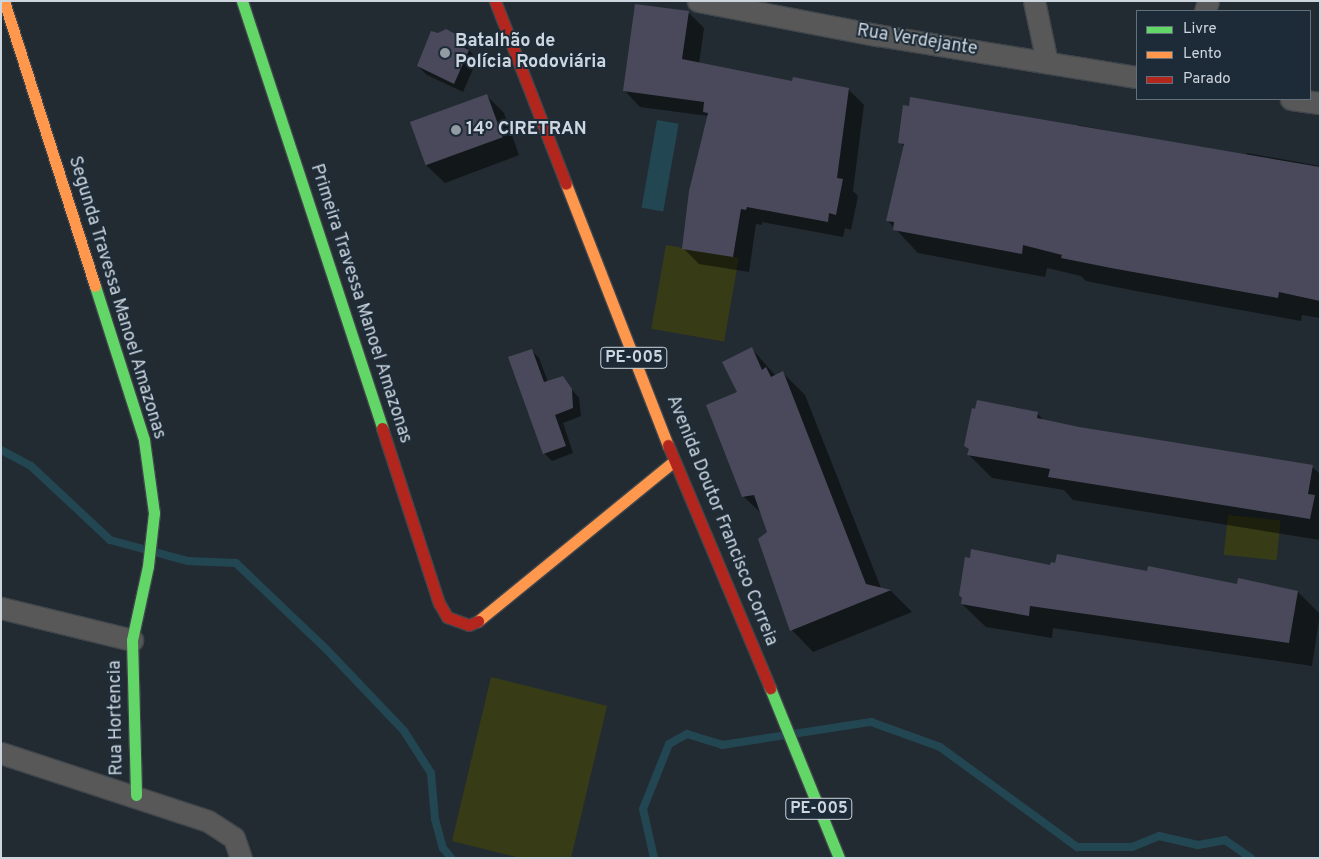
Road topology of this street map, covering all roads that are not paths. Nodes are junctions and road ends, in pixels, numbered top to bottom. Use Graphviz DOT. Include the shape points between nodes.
graph roads {
  1 [pos="4,1"];
  2 [pos="242,1"];
  3 [pos="495,1"];
  4 [pos="698,1"];
  5 [pos="1034,1"];
  6 [pos="779,9"];
  7 [pos="1047,62"];
  8 [pos="1136,77"];
  9 [pos="1298,100"];
  10 [pos="1320,103"];
  11 [pos="674,461"];
  12 [pos="1,608"];
  13 [pos="132,640"];
  14 [pos="1,752"];
  15 [pos="136,795"];
  16 [pos="241,858"];
  17 [pos="839,858"];
  1 -- 13 [label="street, Segunda Travessa Manoel Amazonas" via="144,440 154,513 148,566"];
  2 -- 11 [label="street, Primeira Travessa Manoel Amazonas" via="439,603 447,617 469,625 484,619"];
  3 -- 11 [label="street, Avenida Doutor Francisco Correia / PE-005"];
  4 -- 6 [label="street, Rua Verdejante"];
  5 -- 7 [label="street"];
  6 -- 7 [label="street, Rua Verdejante"];
  7 -- 8 [label="street, Rua Verdejante"];
  9 -- 10 [label="street"];
  11 -- 17 [label="street, Avenida Doutor Francisco Correia / PE-005"];
  12 -- 13 [label="street"];
  13 -- 15 [label="street, Rua Hortencia"];
  14 -- 15 [label="street"];
  15 -- 16 [label="street" via="223,828 234,838"];
}
